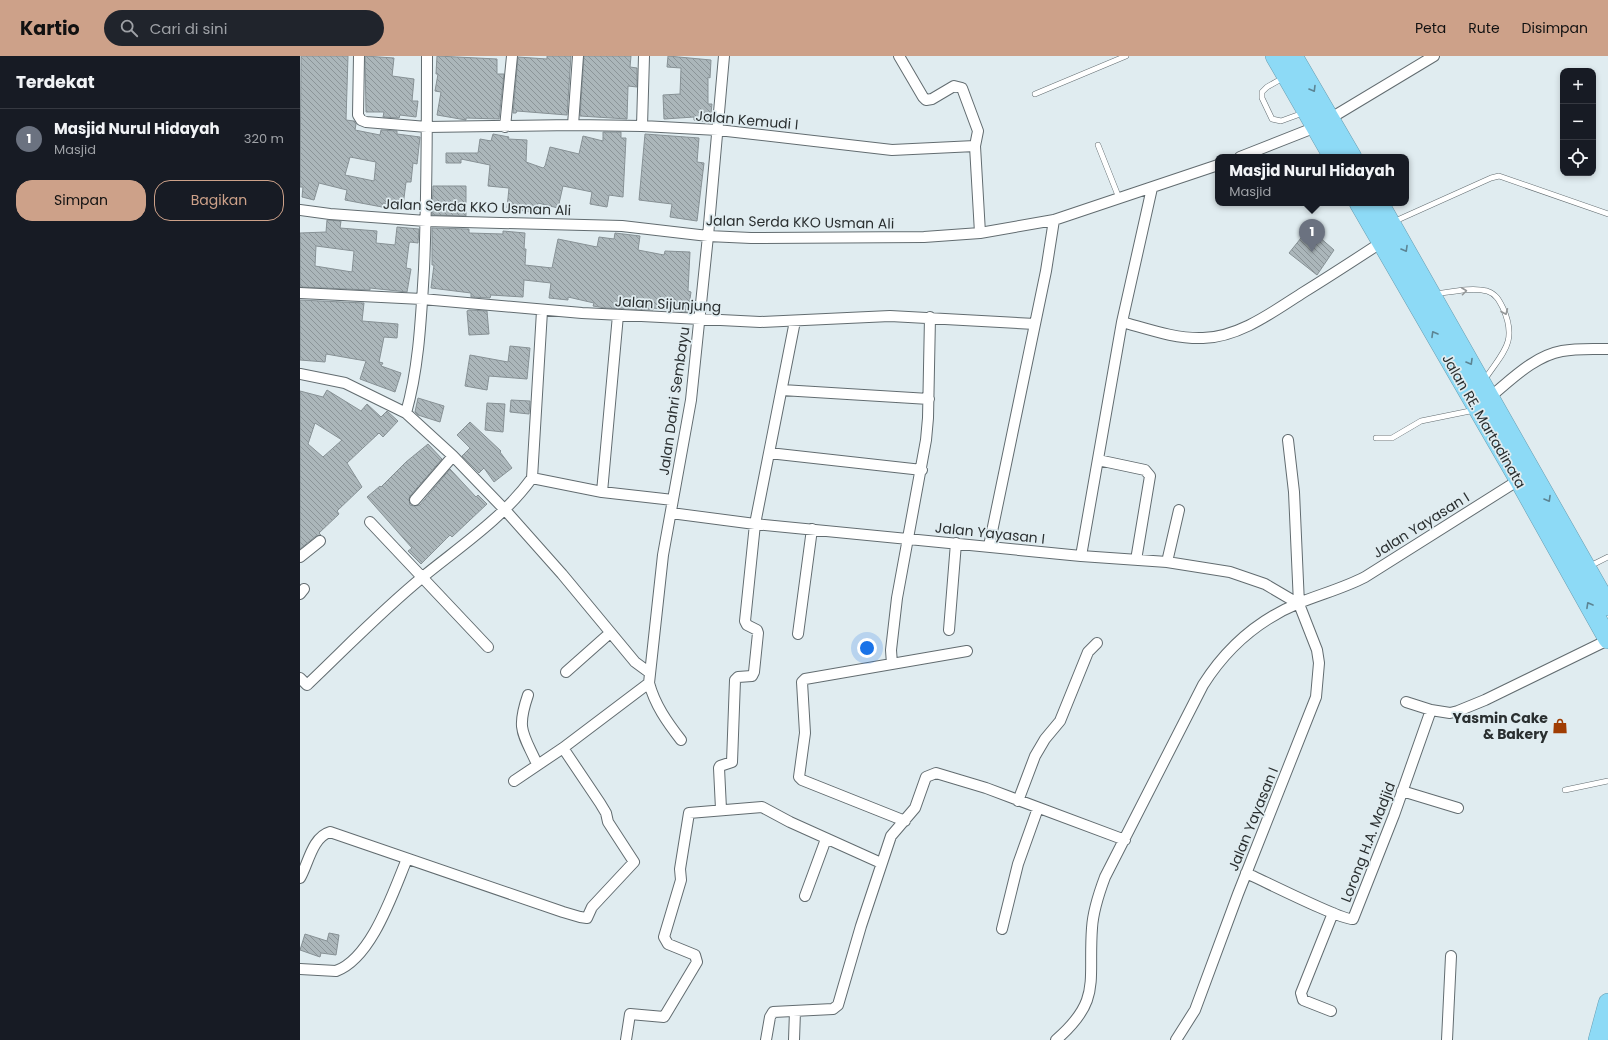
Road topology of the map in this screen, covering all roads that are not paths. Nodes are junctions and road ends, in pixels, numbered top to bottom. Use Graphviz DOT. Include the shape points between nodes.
graph roads {
  1 [pos="359,56"];
  2 [pos="427,56"];
  3 [pos="512,56"];
  4 [pos="578,56"];
  5 [pos="644,56"];
  6 [pos="724,56"];
  7 [pos="899,56"];
  8 [pos="1126,56"];
  9 [pos="1275,56"];
  10 [pos="1293,56"];
  11 [pos="1434,56"];
  12 [pos="1286,76"];
  13 [pos="1034,94"];
  14 [pos="1318,120"];
  15 [pos="573,125"];
  16 [pos="642,126"];
  17 [pos="427,127"];
  18 [pos="505,127"];
  19 [pos="718,130"];
  20 [pos="1098,145"];
  21 [pos="975,146"];
  22 [pos="1246,154"];
  23 [pos="1332,154"];
  24 [pos="1349,154"];
  25 [pos="1215,166"];
  26 [pos="1152,188"];
  27 [pos="1119,199"];
  28 [pos="1361,206"];
  29 [pos="1381,206"];
  30 [pos="300,210"];
  31 [pos="1608,214"];
  32 [pos="1054,220"];
  33 [pos="426,221"];
  34 [pos="1390,223"];
  35 [pos="980,233"];
  36 [pos="708,236"];
  37 [pos="1382,242"];
  38 [pos="300,293"];
  39 [pos="1431,295"];
  40 [pos="422,298"];
  41 [pos="542,310"];
  42 [pos="618,316"];
  43 [pos="930,317"];
  44 [pos="699,319"];
  45 [pos="795,321"];
  46 [pos="1122,322"];
  47 [pos="1035,324"];
  48 [pos="1608,349"];
  49 [pos="300,374"];
  50 [pos="782,390"];
  51 [pos="1483,397"];
  52 [pos="929,399"];
  53 [pos="406,414"];
  54 [pos="1376,438"];
  55 [pos="1288,440"];
  56 [pos="769,453"];
  57 [pos="453,456"];
  58 [pos="1098,460"];
  59 [pos="922,470"];
  60 [pos="1525,475"];
  61 [pos="532,478"];
  62 [pos="602,492"];
  63 [pos="415,500"];
  64 [pos="673,500"];
  65 [pos="1179,510"];
  66 [pos="506,511"];
  67 [pos="671,513"];
  68 [pos="370,522"];
  69 [pos="755,524"];
  70 [pos="812,529"];
  71 [pos="908,538"];
  72 [pos="320,541"];
  73 [pos="956,543"];
  74 [pos="989,546"];
  75 [pos="1081,556"];
  76 [pos="300,557"];
  77 [pos="1608,557"];
  78 [pos="1136,560"];
  79 [pos="1167,562"];
  80 [pos="1587,567"];
  81 [pos="423,576"];
  82 [pos="1299,604"];
  83 [pos="1608,606"];
  84 [pos="949,630"];
  85 [pos="610,633"];
  86 [pos="798,634"];
  87 [pos="1608,640"];
  88 [pos="1097,643"];
  89 [pos="488,647"];
  90 [pos="967,651"];
  91 [pos="892,664"];
  92 [pos="566,672"];
  93 [pos="300,678"];
  94 [pos="650,678"];
  95 [pos="528,695"];
  96 [pos="1406,702"];
  97 [pos="1431,710"];
  98 [pos="681,740"];
  99 [pos="563,748"];
  100 [pos="537,764"];
  101 [pos="514,781"];
  102 [pos="1608,781"];
  103 [pos="1402,790"];
  104 [pos="1566,790"];
  105 [pos="1018,801"];
  106 [pos="1038,808"];
  107 [pos="1458,808"];
  108 [pos="721,809"];
  109 [pos="905,820"];
  110 [pos="826,838"];
  111 [pos="1125,840"];
  112 [pos="407,859"];
  113 [pos="881,863"];
  114 [pos="1246,873"];
  115 [pos="300,878"];
  116 [pos="805,896"];
  117 [pos="1333,913"];
  118 [pos="1002,929"];
  119 [pos="1451,956"];
  120 [pos="300,969"];
  121 [pos="1608,1003"];
  122 [pos="795,1011"];
  123 [pos="1331,1011"];
  124 [pos="626,1040"];
  125 [pos="766,1040"];
  126 [pos="794,1040"];
  127 [pos="1056,1040"];
  128 [pos="1176,1040"];
  129 [pos="1447,1040"];
  130 [pos="1598,1040"];
  1 -- 17 [label="street, Jalan Kemudi I" via="358,115 361,120"];
  2 -- 17 [label="street"];
  3 -- 18 [label="street"];
  4 -- 15 [label="street"];
  5 -- 16 [label="street"];
  6 -- 19 [label="street, Jalan Dahri Sembayu"];
  7 -- 21 [label="street" via="926,100 954,86 962,88 978,131"];
  8 -- 13 [label="lane"];
  9 -- 12 [label="highway"];
  10 -- 14 [label="highway, one-way"];
  11 -- 14 [label="street"];
  12 -- 14 [label="highway"];
  12 -- 14 [label="lane" via="1262,92 1262,98 1272,119"];
  14 -- 22 [label="street"];
  14 -- 23 [label="highway"];
  14 -- 24 [label="highway"];
  15 -- 16 [label="street, Jalan Kemudi I"];
  15 -- 18 [label="street, Jalan Kemudi I"];
  16 -- 19 [label="street, Jalan Kemudi I"];
  17 -- 18 [label="street, Jalan Kemudi I"];
  17 -- 33 [label="street"];
  19 -- 21 [label="street, Jalan Kemudi I" via="892,150"];
  19 -- 36 [label="street, Jalan Dahri Sembayu"];
  20 -- 27 [label="lane"];
  21 -- 35 [label="street"];
  25 -- 26 [label="street, Jalan Serda KKO Usman Ali"];
  26 -- 27 [label="street, Jalan Serda KKO Usman Ali"];
  26 -- 46 [label="street"];
  27 -- 32 [label="street, Jalan Serda KKO Usman Ali"];
  28 -- 37 [label="highway, Jalan RE. Martadinata"];
  29 -- 34 [label="highway"];
  30 -- 33 [label="street, Jalan Serda KKO Usman Ali"];
  31 -- 34 [label="lane" via="1496,176"];
  32 -- 35 [label="street, Jalan Serda KKO Usman Ali"];
  32 -- 47 [label="street"];
  33 -- 36 [label="street, Jalan Serda KKO Usman Ali" via="616,226"];
  33 -- 40 [label="street"];
  34 -- 39 [label="highway, one-way"];
  35 -- 36 [label="street, Jalan Serda KKO Usman Ali" via="848,238"];
  36 -- 44 [label="street, Jalan Dahri Sembayu"];
  37 -- 46 [label="street" via="1274,311 1221,336 1188,338"];
  51 -- 37 [label="highway, Jalan RE. Martadinata, one-way"];
  38 -- 40 [label="street, Jalan Sijunjung"];
  39 -- 51 [label="highway, one-way"];
  39 -- 51 [label="lane, one-way" via="1479,290 1494,294 1499,301 1509,324 1510,336"];
  40 -- 41 [label="street, Jalan Sijunjung"];
  40 -- 53 [label="street" via="416,374"];
  41 -- 42 [label="street, Jalan Sijunjung"];
  41 -- 61 [label="street"];
  42 -- 44 [label="street, Jalan Sijunjung"];
  42 -- 62 [label="street"];
  43 -- 45 [label="street, Jalan Sijunjung" via="890,316"];
  43 -- 47 [label="street, Jalan Sijunjung"];
  43 -- 52 [label="street"];
  44 -- 45 [label="street, Jalan Sijunjung" via="771,323"];
  44 -- 64 [label="street, Jalan Dahri Sembayu" via="691,400"];
  45 -- 50 [label="street"];
  46 -- 58 [label="street"];
  47 -- 74 [label="street"];
  48 -- 51 [label="street" via="1571,350 1552,354"];
  49 -- 53 [label="street" via="345,383"];
  50 -- 52 [label="street"];
  50 -- 56 [label="street"];
  51 -- 54 [label="lane" via="1421,421 1392,438"];
  51 -- 60 [label="highway"];
  52 -- 59 [label="street"];
  53 -- 57 [label="street"];
  55 -- 82 [label="street" via="1294,492"];
  56 -- 59 [label="street"];
  56 -- 69 [label="street"];
  57 -- 63 [label="street"];
  57 -- 66 [label="street"];
  58 -- 75 [label="street"];
  58 -- 78 [label="street" via="1146,470 1150,476"];
  59 -- 71 [label="street"];
  60 -- 80 [label="highway, one-way"];
  60 -- 82 [label="street, Jalan Yayasan I" via="1365,577"];
  87 -- 60 [label="highway, Jalan RE. Martadinata, one-way"];
  61 -- 62 [label="street"];
  61 -- 66 [label="street"];
  62 -- 64 [label="street"];
  64 -- 67 [label="street, Jalan Dahri Sembayu"];
  65 -- 79 [label="street"];
  66 -- 81 [label="street"];
  66 -- 85 [label="street"];
  67 -- 69 [label="street, Jalan Yayasan I"];
  67 -- 94 [label="street, Jalan Dahri Sembayu" via="663,555"];
  68 -- 81 [label="street"];
  69 -- 70 [label="street, Jalan Yayasan I"];
  69 -- 108 [label="street" via="745,621 758,633 754,672 752,676 738,677 735,680 732,762 719,767"];
  70 -- 71 [label="street, Jalan Yayasan I"];
  70 -- 86 [label="street"];
  71 -- 73 [label="street, Jalan Yayasan I"];
  71 -- 91 [label="street" via="892,636"];
  72 -- 76 [label="street"];
  73 -- 74 [label="street, Jalan Yayasan I"];
  73 -- 84 [label="street"];
  74 -- 75 [label="street, Jalan Yayasan I"];
  75 -- 78 [label="street, Jalan Yayasan I"];
  77 -- 80 [label="lane"];
  78 -- 79 [label="street, Jalan Yayasan I"];
  79 -- 82 [label="street, Jalan Yayasan I" via="1230,572 1265,584"];
  80 -- 83 [label="highway"];
  81 -- 89 [label="street"];
  81 -- 93 [label="street" via="308,684"];
  82 -- 111 [label="street" via="1249,631 1215,666"];
  82 -- 114 [label="street, Jalan Yayasan I" via="1320,663 1316,697"];
  85 -- 92 [label="street"];
  85 -- 94 [label="street"];
  87 -- 97 [label="street" via="1458,711 1450,713"];
  88 -- 105 [label="street" via="1086,655 1060,721 1035,756"];
  90 -- 91 [label="street"];
  91 -- 109 [label="street" via="803,680 801,688 805,733 798,775 802,780"];
  94 -- 98 [label="street, Jalan Dahri Sembayu" via="653,696 662,715"];
  94 -- 99 [label="street"];
  95 -- 100 [label="street" via="521,715 521,726"];
  96 -- 97 [label="street"];
  97 -- 103 [label="street, Lorong H.A. Madjid"];
  99 -- 100 [label="street"];
  99 -- 112 [label="street" via="600,803 608,822 634,862 584,918"];
  100 -- 101 [label="street"];
  102 -- 104 [label="lane"];
  103 -- 107 [label="street"];
  103 -- 117 [label="street, Lorong H.A. Madjid" via="1354,918 1348,919"];
  105 -- 106 [label="street"];
  105 -- 109 [label="street" via="986,788 932,773 926,777 917,804"];
  106 -- 111 [label="street"];
  106 -- 118 [label="street" via="1018,864"];
  108 -- 110 [label="street" via="762,807"];
  108 -- 124 [label="street" via="688,814 680,869 681,880 664,937 668,944 696,955 697,962 664,1017 630,1014"];
  109 -- 113 [label="street" via="894,831"];
  110 -- 113 [label="street"];
  110 -- 116 [label="street"];
  111 -- 127 [label="street" via="1105,877 1096,904 1092,926 1092,982 1086,1005 1071,1027"];
  112 -- 115 [label="street" via="330,832 314,846 307,867"];
  112 -- 120 [label="street" via="370,942 361,952 336,971"];
  113 -- 122 [label="street" via="838,1006 833,1009"];
  114 -- 117 [label="street, Lorong H.A. Madjid"];
  114 -- 128 [label="street, Jalan Yayasan I" via="1195,1010"];
  117 -- 123 [label="street" via="1301,993 1303,1000"];
  119 -- 129 [label="street"];
  121 -- 130 [label="highway"];
  122 -- 125 [label="street" via="772,1013"];
  122 -- 126 [label="street"];
}
